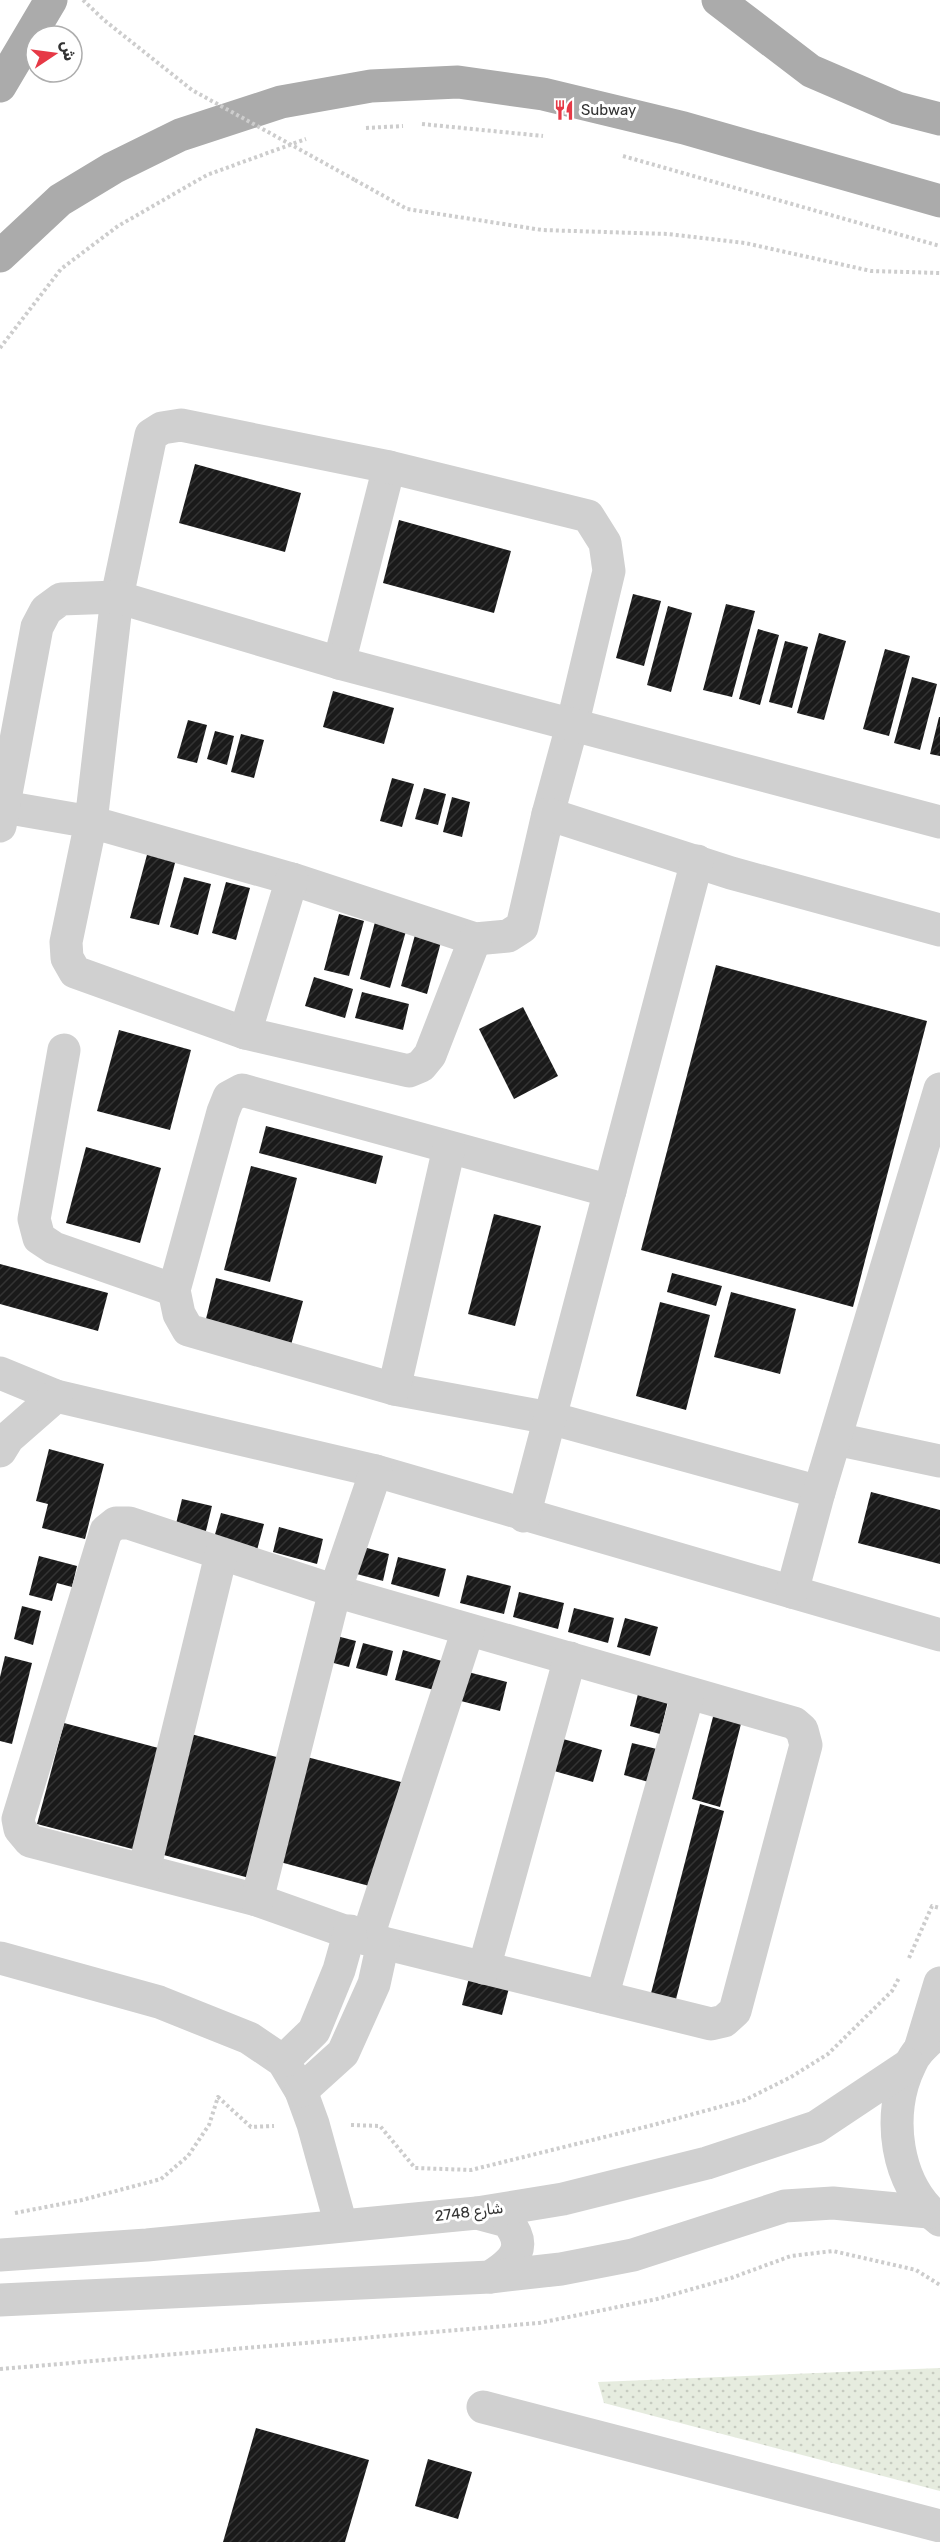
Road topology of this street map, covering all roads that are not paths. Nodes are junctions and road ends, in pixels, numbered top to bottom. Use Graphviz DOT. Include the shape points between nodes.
graph roads {
  1 [pos="51,0"];
  2 [pos="718,0"];
  3 [pos="0,86"];
  4 [pos="940,119"];
  5 [pos="940,201"];
  6 [pos="0,256"];
  7 [pos="389,467"];
  8 [pos="117,597"];
  9 [pos="339,663"];
  10 [pos="572,726"];
  11 [pos="548,814"];
  12 [pos="2,816"];
  13 [pos="91,822"];
  14 [pos="940,822"];
  15 [pos="697,861"];
  16 [pos="292,879"];
  17 [pos="940,930"];
  18 [pos="475,939"];
  19 [pos="244,1033"];
  20 [pos="64,1050"];
  21 [pos="940,1089"];
  22 [pos="449,1148"];
  23 [pos="610,1191"];
  24 [pos="174,1290"];
  25 [pos="0,1373"];
  26 [pos="394,1389"];
  27 [pos="56,1396"];
  28 [pos="550,1418"];
  29 [pos="836,1439"];
  30 [pos="0,1451"];
  31 [pos="940,1461"];
  32 [pos="376,1471"];
  33 [pos="819,1492"];
  34 [pos="524,1516"];
  35 [pos="221,1555"];
  36 [pos="335,1592"];
  37 [pos="792,1592"];
  38 [pos="468,1630"];
  39 [pos="940,1635"];
  40 [pos="570,1658"];
  41 [pos="688,1694"];
  42 [pos="144,1869"];
  43 [pos="258,1900"];
  44 [pos="367,1938"];
  45 [pos="0,1959"];
  46 [pos="484,1968"];
  47 [pos="940,1983"];
  48 [pos="602,1996"];
  49 [pos="923,2048"];
  50 [pos="284,2061"];
  51 [pos="301,2091"];
  52 [pos="477,2213"];
  53 [pos="935,2216"];
  54 [pos="341,2225"];
  55 [pos="0,2255"];
  56 [pos="490,2277"];
  57 [pos="0,2300"];
  58 [pos="483,2407"];
  59 [pos="940,2526"];
  1 -- 3 [label="main road"];
  2 -- 4 [label="main road" via="811,71 897,108"];
  5 -- 6 [label="main road" via="684,128 543,94 458,82 371,86 281,102 180,135 60,200"];
  7 -- 8 [label="street" via="181,425 162,428 151,435"];
  7 -- 9 [label="street"];
  7 -- 10 [label="street" via="588,516 606,543 609,571"];
  8 -- 9 [label="street"];
  8 -- 12 [label="street" via="61,599 46,610 36,627"];
  8 -- 13 [label="street"];
  9 -- 10 [label="street"];
  10 -- 11 [label="street"];
  10 -- 14 [label="street"];
  11 -- 15 [label="street"];
  11 -- 18 [label="street" via="522,927 508,936"];
  12 -- 13 [label="street"];
  13 -- 16 [label="street"];
  13 -- 19 [label="street" via="66,942 67,958 75,972"];
  15 -- 17 [label="street"];
  15 -- 23 [label="street"];
  16 -- 18 [label="street"];
  16 -- 19 [label="street"];
  18 -- 19 [label="street" via="430,1055 421,1066 409,1071"];
  20 -- 24 [label="street" via="34,1219 39,1238 54,1248"];
  21 -- 29 [label="street"];
  22 -- 23 [label="street"];
  22 -- 24 [label="street" via="242,1090 229,1097 223,1112"];
  22 -- 26 [label="street"];
  23 -- 28 [label="street"];
  24 -- 26 [label="street" via="179,1314 188,1330"];
  25 -- 27 [label="street"];
  26 -- 28 [label="street"];
  27 -- 30 [label="street" via="8,1438"];
  27 -- 32 [label="street"];
  28 -- 33 [label="street"];
  28 -- 34 [label="street"];
  29 -- 31 [label="street"];
  29 -- 33 [label="street"];
  32 -- 34 [label="street"];
  32 -- 36 [label="street"];
  33 -- 37 [label="street"];
  34 -- 37 [label="street"];
  35 -- 36 [label="street"];
  35 -- 42 [label="street"];
  35 -- 42 [label="street" via="129,1523 116,1523 106,1531 18,1819 20,1829 30,1841"];
  36 -- 38 [label="street"];
  36 -- 43 [label="street"];
  37 -- 39 [label="street"];
  38 -- 40 [label="street"];
  38 -- 44 [label="street"];
  40 -- 41 [label="street"];
  40 -- 46 [label="street"];
  41 -- 48 [label="street"];
  41 -- 48 [label="street" via="794,1722 802,1730 806,1745 735,2011 724,2021 711,2024"];
  42 -- 43 [label="street"];
  43 -- 44 [label="street"];
  44 -- 46 [label="street"];
  44 -- 50 [label="street" via="339,1970 314,2031"];
  44 -- 51 [label="street" via="374,1983 343,2053"];
  45 -- 50 [label="street" via="159,2002 249,2038"];
  46 -- 48 [label="street"];
  47 -- 49 [label="street"];
  49 -- 52 [label="street, شارع 2748" via="816,2127 645,2180"];
  49 -- 53 [label="street" via="895,2116 902,2167"];
  50 -- 51 [label="street"];
  51 -- 54 [label="street"];
  52 -- 54 [label="street, شارع 2748"];
  52 -- 56 [label="street" via="507,2221 516,2236 515,2258"];
  53 -- 56 [label="street" via="833,2203 785,2206 633,2255"];
  54 -- 55 [label="street, شارع 2748"];
  56 -- 57 [label="street"];
  58 -- 59 [label="street"];
}
